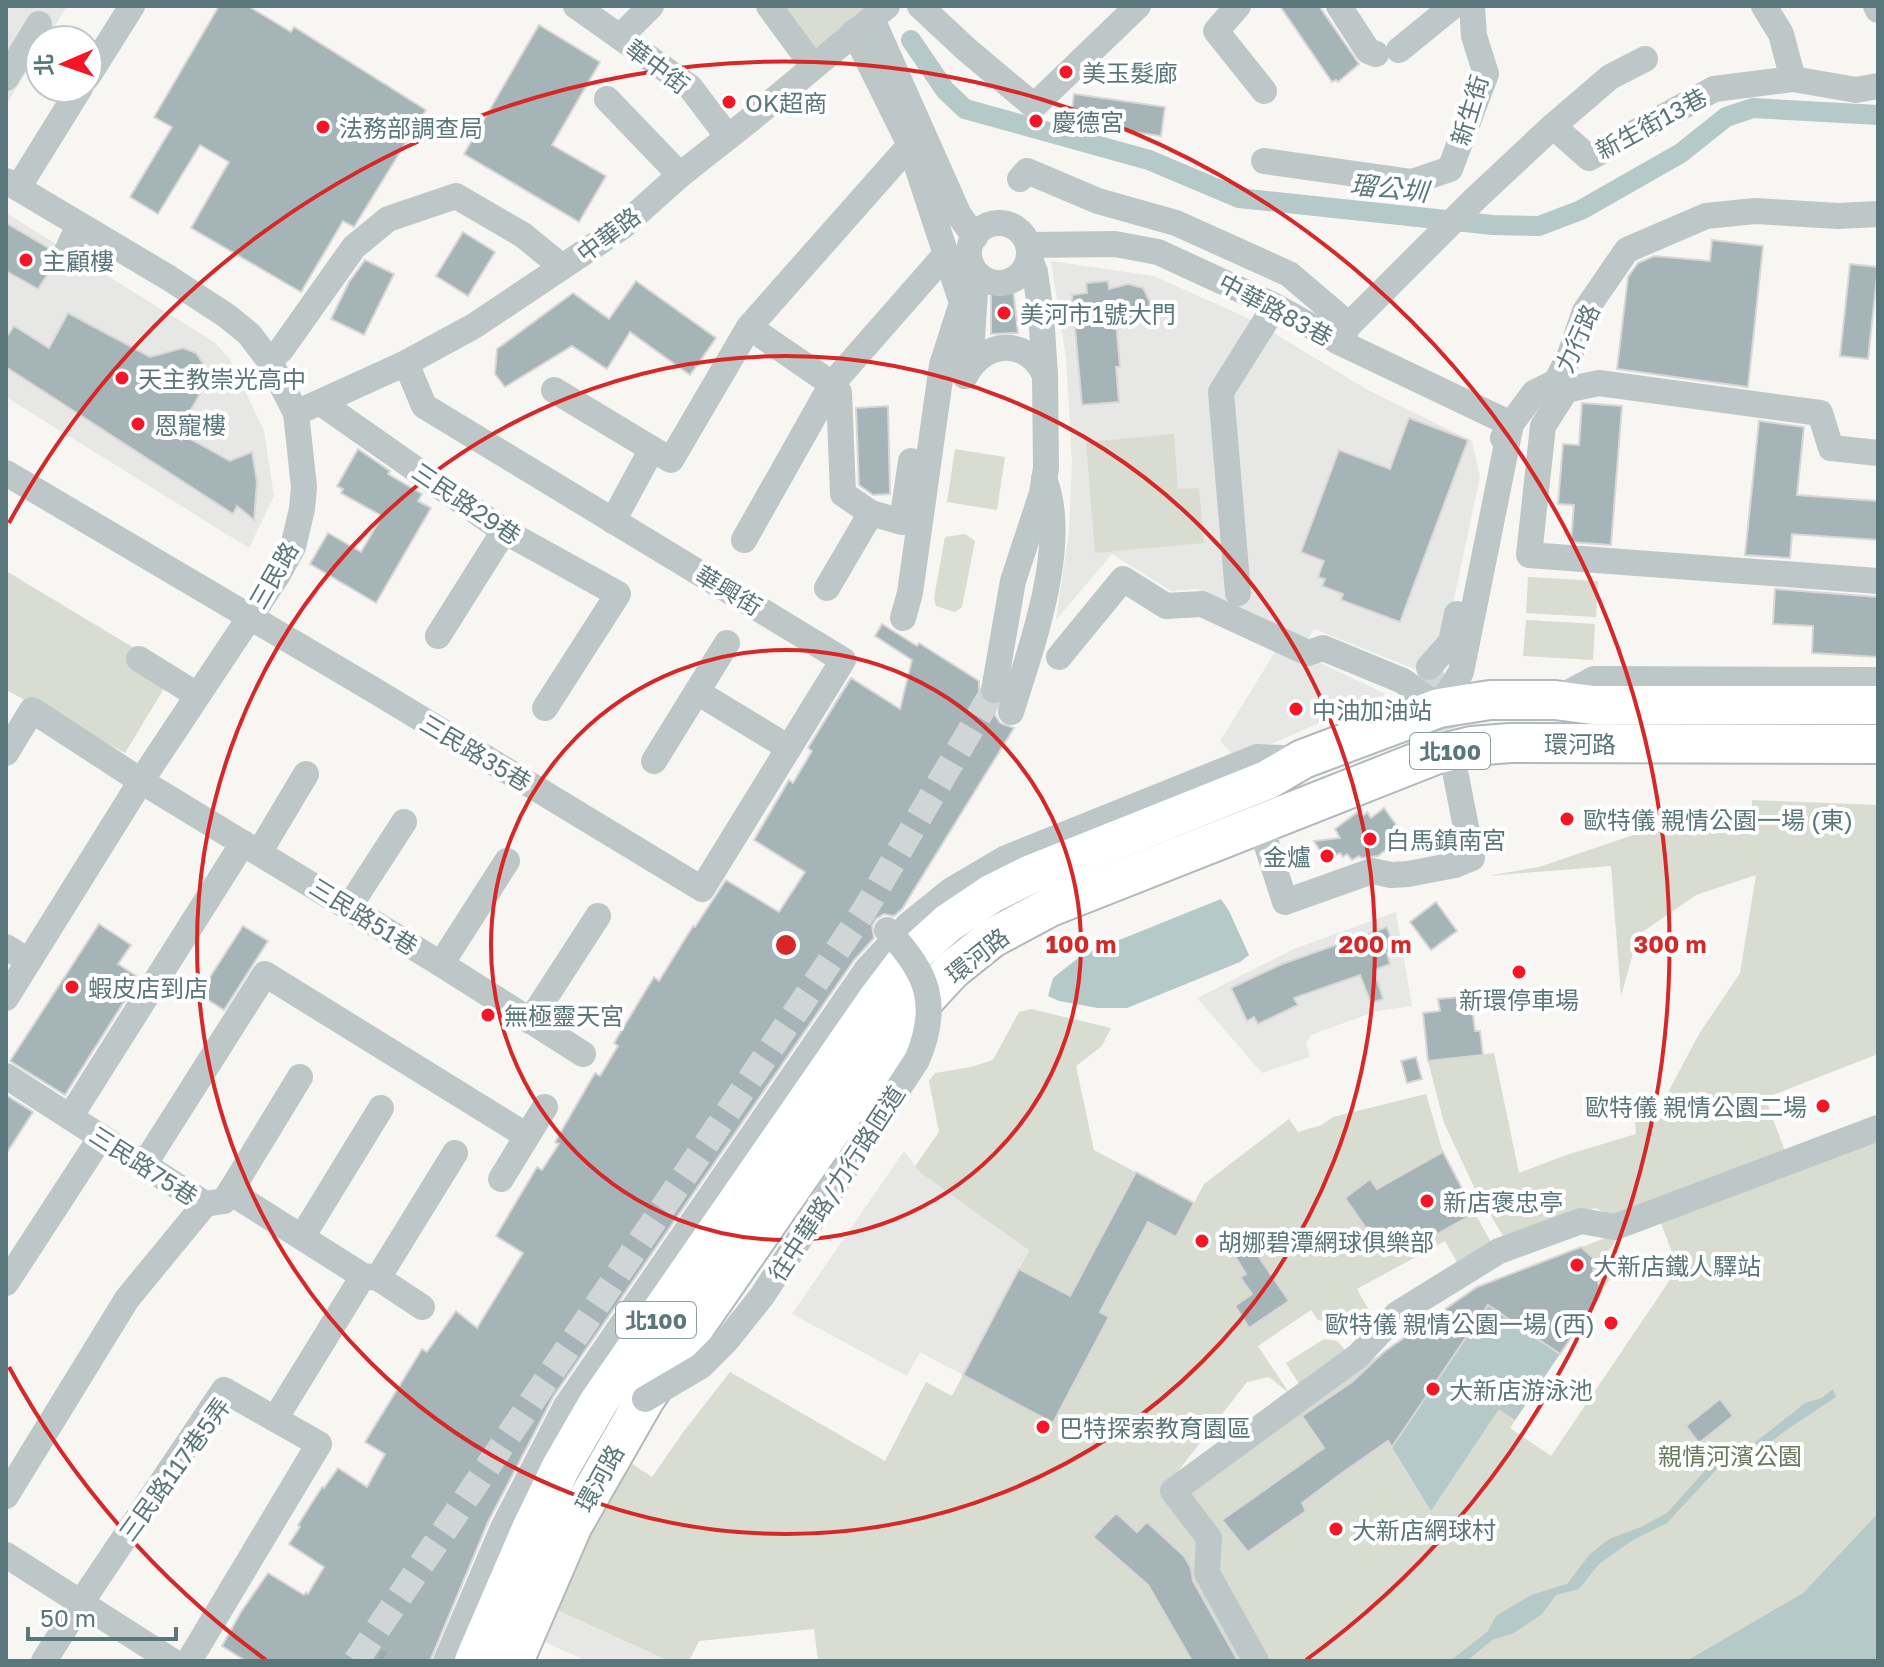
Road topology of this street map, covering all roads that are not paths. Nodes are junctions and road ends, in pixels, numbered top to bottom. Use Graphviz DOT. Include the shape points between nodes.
graph roads {
  1 [pos="132,6"];
  2 [pos="576,6"];
  3 [pos="651,6"];
  4 [pos="769,6"];
  5 [pos="920,6"];
  6 [pos="1138,6"];
  7 [pos="1238,6"];
  8 [pos="1339,6"];
  9 [pos="1453,6"];
  10 [pos="1472,6"];
  11 [pos="1764,6"];
  12 [pos="871,19"];
  13 [pos="620,37"];
  14 [pos="24,49"];
  15 [pos="104,51"];
  16 [pos="1645,59"];
  17 [pos="813,66"];
  18 [pos="6,78"];
  19 [pos="1793,79"];
  20 [pos="1878,86"];
  21 [pos="1264,91"];
  22 [pos="607,99"];
  23 [pos="69,104"];
  24 [pos="1553,126"];
  25 [pos="728,137"];
  26 [pos="910,145"];
  27 [pos="1264,161"];
  28 [pos="1450,169"];
  29 [pos="680,175"];
  30 [pos="1020,179"];
  31 [pos="12,184"];
  32 [pos="1473,201"];
  33 [pos="1878,214"];
  34 [pos="79,225"];
  35 [pos="975,237"];
  36 [pos="946,254"];
  37 [pos="1026,258"];
  38 [pos="62,262"];
  39 [pos="562,267"];
  40 [pos="977,273"];
  41 [pos="1275,306"];
  42 [pos="749,327"];
  43 [pos="1344,333"];
  44 [pos="1008,348"];
  45 [pos="269,360"];
  46 [pos="406,363"];
  47 [pos="942,365"];
  48 [pos="1045,375"];
  49 [pos="832,384"];
  50 [pos="554,390"];
  51 [pos="321,403"];
  52 [pos="296,413"];
  53 [pos="1511,424"];
  54 [pos="652,449"];
  55 [pos="1878,453"];
  56 [pos="6,473"];
  57 [pos="1044,479"];
  58 [pos="871,513"];
  59 [pos="613,521"];
  60 [pos="504,531"];
  61 [pos="744,540"];
  62 [pos="1878,581"];
  63 [pos="827,588"];
  64 [pos="1238,593"];
  65 [pos="249,616"];
  66 [pos="903,618"];
  67 [pos="438,636"];
  68 [pos="727,643"];
  69 [pos="1059,657"];
  70 [pos="139,659"];
  71 [pos="1429,667"];
  72 [pos="1878,680"];
  73 [pos="994,690"];
  74 [pos="697,692"];
  75 [pos="197,695"];
  76 [pos="1555,700"];
  77 [pos="1878,705"];
  78 [pos="545,708"];
  79 [pos="1439,708"];
  80 [pos="1011,712"];
  81 [pos="1878,744"];
  82 [pos="789,748"];
  83 [pos="6,753"];
  84 [pos="1303,759"];
  85 [pos="654,761"];
  86 [pos="306,774"];
  87 [pos="1456,776"];
  88 [pos="141,781"];
  89 [pos="404,822"];
  90 [pos="1260,824"];
  91 [pos="251,847"];
  92 [pos="507,861"];
  93 [pos="702,889"];
  94 [pos="349,907"];
  95 [pos="598,916"];
  96 [pos="887,930"];
  97 [pos="6,947"];
  98 [pos="29,961"];
  99 [pos="441,964"];
  100 [pos="6,998"];
  101 [pos="530,1021"];
  102 [pos="583,1054"];
  103 [pos="6,1076"];
  104 [pos="300,1077"];
  105 [pos="545,1107"];
  106 [pos="381,1108"];
  107 [pos="70,1117"];
  108 [pos="1878,1128"];
  109 [pos="527,1136"];
  110 [pos="101,1137"];
  111 [pos="455,1153"];
  112 [pos="144,1165"];
  113 [pos="501,1179"];
  114 [pos="230,1192"];
  115 [pos="205,1204"];
  116 [pos="302,1237"];
  117 [pos="371,1277"];
  118 [pos="6,1283"];
  119 [pos="422,1307"];
  120 [pos="645,1399"];
  121 [pos="285,1403"];
  122 [pos="6,1496"];
  123 [pos="6,1555"];
  124 [pos="80,1604"];
  125 [pos="44,1661"];
  126 [pos="172,1661"];
  127 [pos="189,1661"];
  128 [pos="446,1661"];
  129 [pos="474,1661"];
  130 [pos="514,1661"];
  131 [pos="1256,1661"];
  1 -- 15 [label="street"];
  2 -- 13 [label="street, 華中街"];
  3 -- 13 [label="street"];
  4 -- 17 [label="street"];
  5 -- 6 [label="street" via="1034,106"];
  7 -- 21 [label="street" via="1216,31"];
  8 -- 9 [label="street" via="1368,51 1388,52"];
  10 -- 28 [label="street, 新生街" via="1474,36 1486,74"];
  11 -- 19 [label="street" via="1781,34"];
  12 -- 17 [label="street, 中華路"];
  12 -- 26 [label="street"];
  12 -- 35 [label="street" via="959,215"];
  13 -- 25 [label="street, 華中街" via="690,87"];
  14 -- 18 [label="street"];
  16 -- 24 [label="street" via="1610,77"];
  17 -- 25 [label="street, 中華路"];
  19 -- 20 [label="street" via="1856,90"];
  19 -- 24 [label="street, 新生街13巷" via="1714,89 1589,158"];
  22 -- 29 [label="street"];
  23 -- 31 [label="street"];
  24 -- 32 [label="street"];
  25 -- 29 [label="street, 中華路"];
  26 -- 36 [label="street"];
  26 -- 42 [label="street"];
  27 -- 28 [label="street, 新生街" via="1412,182"];
  28 -- 32 [label="street"];
  29 -- 39 [label="street, 中華路" via="622,227"];
  30 -- 43 [label="street" via="1027,171 1098,201 1190,229 1289,274"];
  31 -- 34 [label="street, 三民路"];
  32 -- 43 [label="street"];
  33 -- 53 [label="street, 力行路" via="1755,211 1706,216 1627,250 1585,311 1556,382 1534,393"];
  34 -- 38 [label="street"];
  34 -- 45 [label="street, 三民路" via="227,316"];
  35 -- 37 [label="street" via="999,223 1017,229"];
  35 -- 40 [label="street" via="970,255"];
  36 -- 47 [label="street" via="962,303"];
  36 -- 49 [label="street"];
  37 -- 40 [label="street" via="1007,283 990,282"];
  37 -- 41 [label="street, 中華路83巷" via="1115,244 1158,252"];
  37 -- 44 [label="street" via="1024,339"];
  37 -- 48 [label="street" via="1039,293"];
  39 -- 45 [label="street" via="523,235 456,196 388,219 354,247"];
  39 -- 46 [label="street, 中華路" via="474,326"];
  40 -- 44 [label="street" via="965,376 981,355"];
  41 -- 43 [label="street, 中華路83巷"];
  41 -- 64 [label="street" via="1221,392"];
  42 -- 49 [label="street"];
  42 -- 54 [label="street" via="671,460"];
  43 -- 53 [label="street, 中華路83巷"];
  44 -- 48 [label="street" via="1034,359"];
  45 -- 52 [label="street, 三民路"];
  46 -- 51 [label="street, 中華路"];
  46 -- 59 [label="street, 華興街" via="424,406"];
  47 -- 58 [label="street" via="921,392 902,522"];
  47 -- 66 [label="street"];
  48 -- 57 [label="street"];
  49 -- 58 [label="street" via="839,392 843,494"];
  49 -- 61 [label="street"];
  50 -- 54 [label="street"];
  51 -- 52 [label="street, 中華路"];
  51 -- 60 [label="street, 三民路29巷"];
  52 -- 65 [label="street, 三民路" via="302,509 293,547"];
  53 -- 71 [label="street" via="1488,462 1451,642"];
  53 -- 79 [label="street, 力行路" via="1461,672"];
  54 -- 59 [label="street"];
  55 -- 62 [label="street" via="1831,448 1820,413 1599,383 1566,390 1543,426 1529,555"];
  56 -- 65 [label="street, 三民路35巷"];
  57 -- 73 [label="street" via="1010,594"];
  57 -- 80 [label="street" via="1055,518 1043,609"];
  58 -- 63 [label="street"];
  59 -- 82 [label="street, 華興街" via="843,660"];
  60 -- 67 [label="street"];
  60 -- 78 [label="street, 三民路29巷" via="618,594"];
  65 -- 75 [label="street, 三民路"];
  65 -- 93 [label="street, 三民路35巷"];
  68 -- 74 [label="street"];
  69 -- 79 [label="street" via="1123,579 1166,606 1202,604 1308,653 1323,648 1403,681"];
  70 -- 75 [label="street"];
  72 -- 76 [label="street, 環河路" via="1594,679"];
  74 -- 82 [label="street"];
  74 -- 85 [label="street"];
  75 -- 88 [label="street, 三民路"];
  76 -- 77 [label="highway, 環河路 / 北100" via="1593,705"];
  76 -- 79 [label="highway, 環河路 / 北100" via="1490,700"];
  79 -- 84 [label="highway, 環河路 / 北100"];
  81 -- 90 [label="highway, 環河路 / 北100" via="1472,746 1435,755"];
  82 -- 93 [label="street, 華興街"];
  83 -- 88 [label="street, 三民路51巷" via="32,710"];
  84 -- 128 [label="street, 環河路" via="1257,757 1006,858 950,891 908,925 867,969 566,1406 503,1528"];
  84 -- 129 [label="highway, 環河路 / 北100" via="1267,780 991,894 907,960 598,1403 531,1529"];
  86 -- 91 [label="street"];
  87 -- 90 [label="street" via="1472,858 1455,865 1408,874 1372,871 1285,902"];
  88 -- 91 [label="street, 三民路51巷"];
  88 -- 98 [label="street, 三民路"];
  89 -- 94 [label="street"];
  90 -- 120 [label="highway, 環河路 / 北100" via="1050,907 992,938 952,970 915,1010"];
  91 -- 94 [label="street, 三民路51巷"];
  91 -- 107 [label="street"];
  92 -- 99 [label="street"];
  94 -- 99 [label="street, 三民路51巷"];
  95 -- 101 [label="street"];
  96 -- 120 [label="street, 往中華路/力行路匝道, bridge" via="911,955 926,989 929,1026 917,1060 762,1296 727,1340 701,1366"];
  97 -- 98 [label="street"];
  98 -- 100 [label="street, 三民路"];
  99 -- 101 [label="street, 三民路51巷"];
  101 -- 102 [label="street, 三民路51巷"];
  103 -- 107 [label="street, 三民路75巷"];
  104 -- 114 [label="street"];
  105 -- 109 [label="street"];
  106 -- 116 [label="street"];
  107 -- 110 [label="street, 三民路75巷"];
  108 -- 131 [label="street" via="1615,1227 1581,1221 1499,1251 1397,1314 1358,1356 1173,1491 1209,1538 1207,1573"];
  109 -- 112 [label="street" via="265,974"];
  109 -- 113 [label="street"];
  110 -- 112 [label="street, 三民路75巷"];
  110 -- 118 [label="street"];
  111 -- 117 [label="street"];
  112 -- 115 [label="street, 三民路75巷"];
  114 -- 115 [label="street, 三民路75巷" via="224,1201"];
  114 -- 116 [label="street, 三民路75巷"];
  115 -- 122 [label="street" via="127,1299"];
  116 -- 117 [label="street, 三民路75巷"];
  117 -- 119 [label="street, 三民路75巷"];
  117 -- 121 [label="street"];
  120 -- 130 [label="highway, 環河路 / 北100" via="573,1525"];
  121 -- 124 [label="street, 三民路117巷5弄" via="224,1390"];
  121 -- 127 [label="street" via="319,1444"];
  123 -- 124 [label="street"];
  124 -- 125 [label="street"];
  124 -- 126 [label="street"];
}
